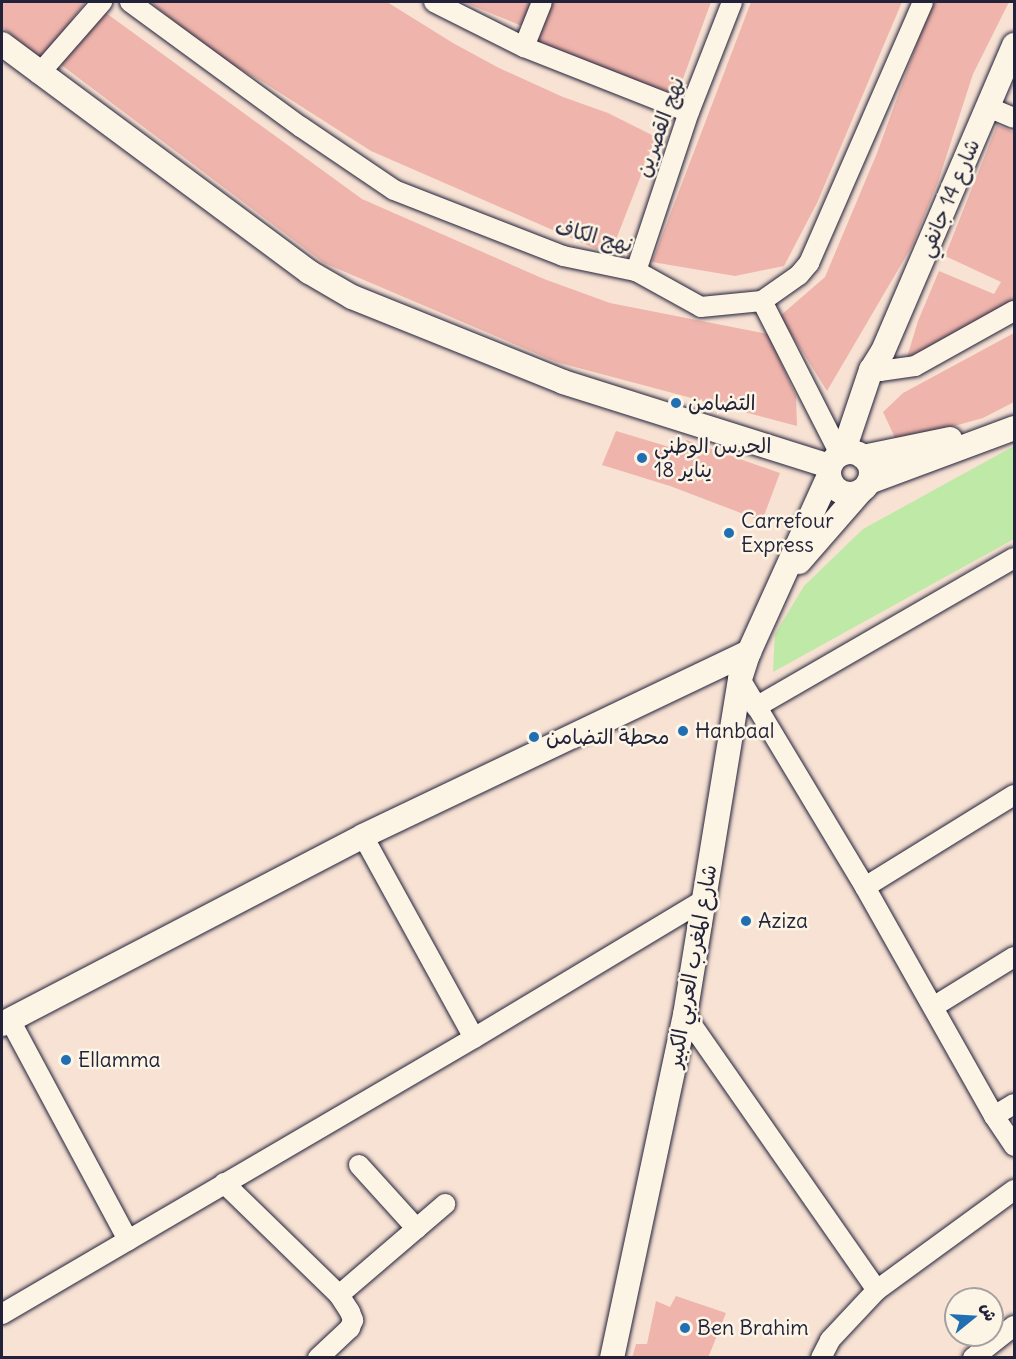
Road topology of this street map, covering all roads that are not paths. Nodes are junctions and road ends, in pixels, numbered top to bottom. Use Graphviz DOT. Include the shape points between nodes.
graph roads {
  1 [pos="102,2"];
  2 [pos="130,2"];
  3 [pos="434,2"];
  4 [pos="542,2"];
  5 [pos="732,2"];
  6 [pos="923,2"];
  7 [pos="2,44"];
  8 [pos="1014,45"];
  9 [pos="524,47"];
  10 [pos="39,74"];
  11 [pos="988,107"];
  12 [pos="689,112"];
  13 [pos="1014,118"];
  14 [pos="636,271"];
  15 [pos="762,301"];
  16 [pos="1014,310"];
  17 [pos="878,364"];
  18 [pos="1014,427"];
  19 [pos="844,460"];
  20 [pos="864,487"];
  21 [pos="1014,558"];
  22 [pos="783,580"];
  23 [pos="749,652"];
  24 [pos="740,679"];
  25 [pos="756,707"];
  26 [pos="1014,795"];
  27 [pos="363,836"];
  28 [pos="865,887"];
  29 [pos="705,899"];
  30 [pos="1014,957"];
  31 [pos="933,1007"];
  32 [pos="685,1015"];
  33 [pos="6,1022"];
  34 [pos="474,1038"];
  35 [pos="1014,1104"];
  36 [pos="994,1116"];
  37 [pos="1014,1146"];
  38 [pos="359,1165"];
  39 [pos="224,1183"];
  40 [pos="1014,1190"];
  41 [pos="445,1204"];
  42 [pos="417,1229"];
  43 [pos="128,1240"];
  44 [pos="877,1290"];
  45 [pos="339,1295"];
  46 [pos="2,1314"];
  47 [pos="1014,1326"];
  48 [pos="318,1358"];
  49 [pos="612,1358"];
  50 [pos="821,1358"];
  51 [pos="973,1358"];
  1 -- 10 [label="street"];
  2 -- 14 [label="street, نهج الكاف" via="394,190 563,256"];
  3 -- 9 [label="street"];
  4 -- 9 [label="street"];
  5 -- 12 [label="street, نهج القصرين"];
  6 -- 15 [label="street, نهج الكاف" via="809,262 799,275"];
  7 -- 10 [label="street"];
  8 -- 11 [label="street, شارع 14 جانفي"];
  9 -- 12 [label="street"];
  10 -- 19 [label="street" via="309,272 352,297 563,382"];
  11 -- 13 [label="street"];
  11 -- 17 [label="street, شارع 14 جانفي"];
  12 -- 14 [label="street, نهج القصرين"];
  14 -- 15 [label="street, نهج الكاف" via="700,308"];
  15 -- 19 [label="street"];
  16 -- 17 [label="street" via="915,366"];
  17 -- 19 [label="street, شارع 14 جانفي"];
  18 -- 19 [label="street"];
  18 -- 20 [label="street"];
  19 -- 20 [label="street" via="870,469"];
  19 -- 20 [label="street" via="840,492 847,494"];
  19 -- 22 [label="street, شارع المغرب العربي الكبير"];
  20 -- 22 [label="street, شارع المغرب العربي الكبير"];
  21 -- 25 [label="street"];
  22 -- 23 [label="street, شارع المغرب العربي الكبير"];
  23 -- 24 [label="street, شارع المغرب العربي الكبير"];
  23 -- 27 [label="street"];
  24 -- 25 [label="street"];
  24 -- 29 [label="street, شارع المغرب العربي الكبير"];
  25 -- 28 [label="street"];
  26 -- 28 [label="street"];
  27 -- 33 [label="street"];
  27 -- 34 [label="street"];
  28 -- 31 [label="street"];
  29 -- 32 [label="street, شارع المغرب العربي الكبير"];
  29 -- 34 [label="street"];
  30 -- 31 [label="street"];
  31 -- 36 [label="street"];
  32 -- 44 [label="street"];
  32 -- 49 [label="street, شارع المغرب العربي الكبير"];
  33 -- 43 [label="street"];
  34 -- 39 [label="street"];
  35 -- 36 [label="street"];
  36 -- 37 [label="street"];
  38 -- 42 [label="street"];
  39 -- 43 [label="street"];
  39 -- 45 [label="street"];
  40 -- 44 [label="street"];
  41 -- 42 [label="street"];
  42 -- 45 [label="street"];
  43 -- 46 [label="street"];
  44 -- 50 [label="street" via="830,1340"];
  45 -- 48 [label="street" via="350,1312 350,1328"];
  47 -- 51 [label="street"];
}
